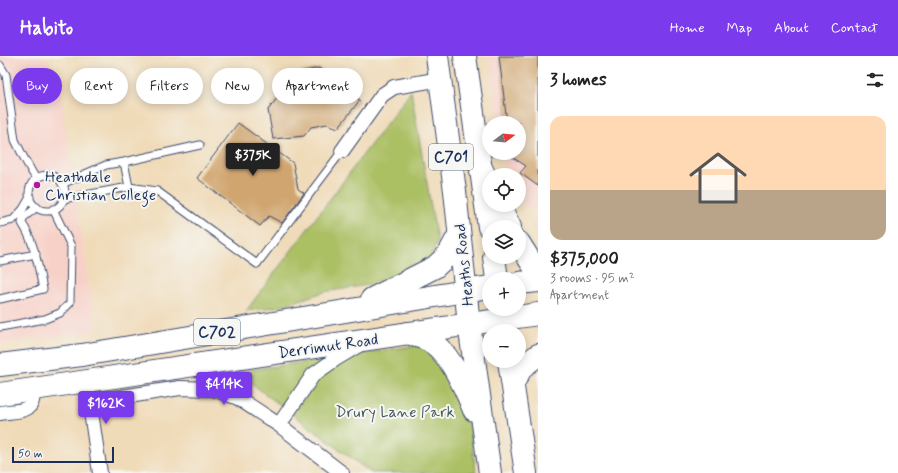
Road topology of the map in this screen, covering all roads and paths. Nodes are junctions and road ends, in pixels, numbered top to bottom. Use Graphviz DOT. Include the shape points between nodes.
graph roads {
  1 [pos="437,56"];
  2 [pos="458,56"];
  3 [pos="465,56"];
  4 [pos="0,65"];
  5 [pos="441,79"];
  6 [pos="200,145"];
  7 [pos="342,151"];
  8 [pos="124,162"];
  9 [pos="484,168"];
  10 [pos="36,179"];
  11 [pos="62,184"];
  12 [pos="129,187"];
  13 [pos="30,197"];
  14 [pos="64,199"];
  15 [pos="37,207"];
  16 [pos="53,209"];
  17 [pos="0,223"];
  18 [pos="459,235"];
  19 [pos="36,254"];
  20 [pos="526,254"];
  21 [pos="0,261"];
  22 [pos="538,271"];
  23 [pos="538,280"];
  24 [pos="526,282"];
  25 [pos="482,288"];
  26 [pos="466,291"];
  27 [pos="0,299"];
  28 [pos="353,309"];
  29 [pos="538,314"];
  30 [pos="503,320"];
  31 [pos="469,324"];
  32 [pos="0,327"];
  33 [pos="408,333"];
  34 [pos="368,339"];
  35 [pos="82,355"];
  36 [pos="538,355"];
  37 [pos="0,366"];
  38 [pos="510,368"];
  39 [pos="513,383"];
  40 [pos="32,390"];
  41 [pos="88,391"];
  42 [pos="0,394"];
  43 [pos="0,413"];
  44 [pos="279,425"];
  45 [pos="485,435"];
  46 [pos="100,473"];
  47 [pos="342,473"];
  48 [pos="490,473"];
  49 [pos="526,473"];
  1 -- 5 [label="main road, Heaths Road / C701"];
  2 -- 5 [label="main road" via="457,65 450,75"];
  3 -- 9 [label="main road, Heaths Road / C701"];
  4 -- 10 [label="lane" via="6,75 15,140"];
  5 -- 7 [label="street" via="394,87 382,95"];
  5 -- 18 [label="main road, Heaths Road / C701"];
  6 -- 8 [label="lane"];
  7 -- 12 [label="lane" via="257,264 157,191"];
  8 -- 11 [label="lane" via="106,165"];
  8 -- 12 [label="lane"];
  10 -- 11 [label="lane" via="41,176 53,176"];
  10 -- 13 [label="lane" via="30,190"];
  11 -- 14 [label="lane"];
  12 -- 14 [label="lane"];
  13 -- 15 [label="lane"];
  13 -- 17 [label="lane" via="13,220"];
  14 -- 16 [label="lane"];
  15 -- 16 [label="lane" via="42,210"];
  15 -- 19 [label="lane" via="23,218 22,223 31,238"];
  16 -- 32 [label="lane" via="71,246 70,303 60,313 45,319"];
  18 -- 26 [label="main road, Heaths Road / C701"];
  18 -- 28 [label="main road" via="448,254 435,267"];
  19 -- 21 [label="lane"];
  19 -- 27 [label="lane" via="43,289"];
  20 -- 22 [label="main road"];
  23 -- 24 [label="main road"];
  25 -- 26 [label="main road, Derrimut Road / C702"];
  26 -- 28 [label="main road, Derrimut Road / C702"];
  26 -- 31 [label="main road, Heaths Road / C701"];
  28 -- 35 [label="main road, Derrimut Road / C702"];
  29 -- 30 [label="main road, Derrimut Road / C702"];
  30 -- 31 [label="main road, Derrimut Road / C702"];
  31 -- 33 [label="main road, Derrimut Road / C702"];
  31 -- 45 [label="main road, Heaths Road / C701"];
  33 -- 34 [label="main road, Derrimut Road / C702"];
  33 -- 45 [label="main road" via="435,345 450,362 464,386"];
  34 -- 41 [label="main road, Derrimut Road / C702"];
  34 -- 44 [label="street" via="312,375"];
  35 -- 37 [label="main road, Derrimut Road / C702"];
  35 -- 41 [label="main road"];
  36 -- 39 [label="main road" via="522,367"];
  37 -- 40 [label="main road" via="24,375 29,380"];
  38 -- 39 [label="main road"];
  39 -- 49 [label="main road"];
  40 -- 41 [label="main road, Derrimut Road / C702"];
  40 -- 42 [label="main road, Derrimut Road / C702"];
  40 -- 43 [label="street" via="34,398 29,408"];
  41 -- 44 [label="street" via="213,388 238,398"];
  41 -- 46 [label="street"];
  44 -- 47 [label="street"];
  45 -- 48 [label="main road, Heaths Road / C701"];
}
